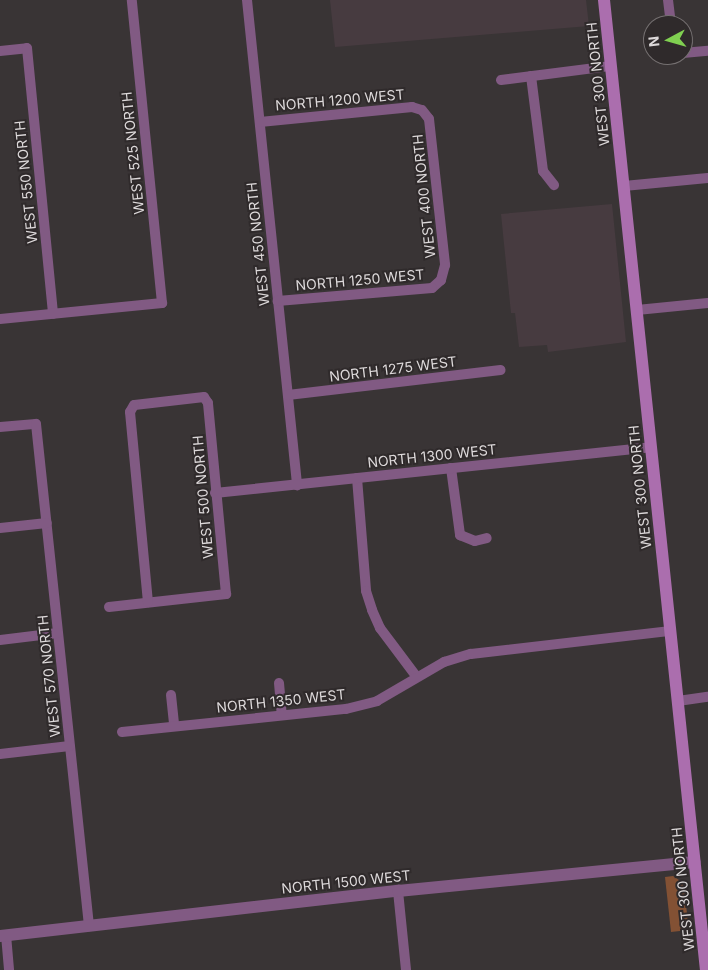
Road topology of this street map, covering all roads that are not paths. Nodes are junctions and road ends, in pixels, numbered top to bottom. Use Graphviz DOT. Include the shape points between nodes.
graph roads {
  1 [pos="132,0"];
  2 [pos="247,0"];
  3 [pos="604,0"];
  4 [pos="668,0"];
  5 [pos="670,15"];
  6 [pos="0,51"];
  7 [pos="708,51"];
  8 [pos="693,52"];
  9 [pos="611,66"];
  10 [pos="531,76"];
  11 [pos="501,80"];
  12 [pos="422,110"];
  13 [pos="260,122"];
  14 [pos="708,178"];
  15 [pos="554,185"];
  16 [pos="624,186"];
  17 [pos="442,280"];
  18 [pos="278,301"];
  19 [pos="708,303"];
  20 [pos="637,310"];
  21 [pos="52,314"];
  22 [pos="0,319"];
  23 [pos="501,370"];
  24 [pos="288,395"];
  25 [pos="0,427"];
  26 [pos="651,447"];
  27 [pos="451,468"];
  28 [pos="358,478"];
  29 [pos="297,485"];
  30 [pos="215,493"];
  31 [pos="47,523"];
  32 [pos="0,528"];
  33 [pos="487,538"];
  34 [pos="148,602"];
  35 [pos="109,606"];
  36 [pos="670,631"];
  37 [pos="58,633"];
  38 [pos="0,640"];
  39 [pos="416,676"];
  40 [pos="279,683"];
  41 [pos="171,695"];
  42 [pos="708,698"];
  43 [pos="678,701"];
  44 [pos="282,715"];
  45 [pos="174,726"];
  46 [pos="122,732"];
  47 [pos="70,746"];
  48 [pos="0,754"];
  49 [pos="695,862"];
  50 [pos="398,891"];
  51 [pos="89,926"];
  52 [pos="3,935"];
  53 [pos="9,970"];
  54 [pos="406,970"];
  55 [pos="706,970"];
  1 -- 21 [label="street, WEST 525 NORTH" via="162,303"];
  2 -- 13 [label="street, WEST 450 NORTH"];
  3 -- 9 [label="main road, WEST 300 NORTH"];
  4 -- 5 [label="street"];
  6 -- 21 [label="street, WEST 550 NORTH" via="27,48"];
  7 -- 8 [label="street"];
  9 -- 10 [label="street"];
  9 -- 16 [label="main road, WEST 300 NORTH"];
  10 -- 11 [label="street"];
  10 -- 15 [label="street" via="543,171"];
  12 -- 13 [label="street, NORTH 1200 WEST" via="412,107"];
  12 -- 17 [label="street, WEST 400 NORTH" via="429,118 445,264"];
  13 -- 18 [label="street, WEST 450 NORTH"];
  14 -- 16 [label="street"];
  16 -- 20 [label="main road, WEST 300 NORTH"];
  17 -- 18 [label="street, NORTH 1250 WEST" via="432,288"];
  18 -- 24 [label="street, WEST 450 NORTH"];
  19 -- 20 [label="street"];
  20 -- 26 [label="main road, WEST 300 NORTH"];
  21 -- 22 [label="street"];
  23 -- 24 [label="street, NORTH 1275 WEST"];
  24 -- 29 [label="street, WEST 450 NORTH"];
  25 -- 31 [label="street, WEST 570 NORTH" via="36,424"];
  26 -- 27 [label="street, NORTH 1300 WEST"];
  26 -- 36 [label="main road, WEST 300 NORTH"];
  27 -- 28 [label="street, NORTH 1300 WEST"];
  27 -- 33 [label="street" via="460,535 475,541"];
  28 -- 29 [label="street, NORTH 1300 WEST"];
  28 -- 39 [label="street" via="366,591 380,628"];
  29 -- 30 [label="street, NORTH 1300 WEST"];
  30 -- 34 [label="street, WEST 500 NORTH" via="226,594"];
  30 -- 34 [label="street, WEST 500 NORTH" via="208,403 204,398 134,405 130,412"];
  31 -- 32 [label="street"];
  31 -- 37 [label="street, WEST 570 NORTH"];
  34 -- 35 [label="street"];
  36 -- 39 [label="street, NORTH 1350 WEST" via="471,654 444,662"];
  36 -- 43 [label="main road, WEST 300 NORTH"];
  37 -- 38 [label="street"];
  37 -- 47 [label="street, WEST 570 NORTH"];
  39 -- 44 [label="street, NORTH 1350 WEST" via="377,700 346,709"];
  40 -- 44 [label="street"];
  41 -- 45 [label="street"];
  42 -- 43 [label="street"];
  43 -- 49 [label="main road, WEST 300 NORTH"];
  44 -- 45 [label="street, NORTH 1350 WEST"];
  45 -- 46 [label="street, NORTH 1350 WEST"];
  47 -- 48 [label="street"];
  47 -- 51 [label="street, WEST 570 NORTH"];
  49 -- 50 [label="street, NORTH 1500 WEST"];
  49 -- 55 [label="main road, WEST 300 NORTH"];
  50 -- 51 [label="street, NORTH 1500 WEST"];
  50 -- 54 [label="street"];
  51 -- 52 [label="street, NORTH 1500 WEST"];
  52 -- 53 [label="street"];
}
